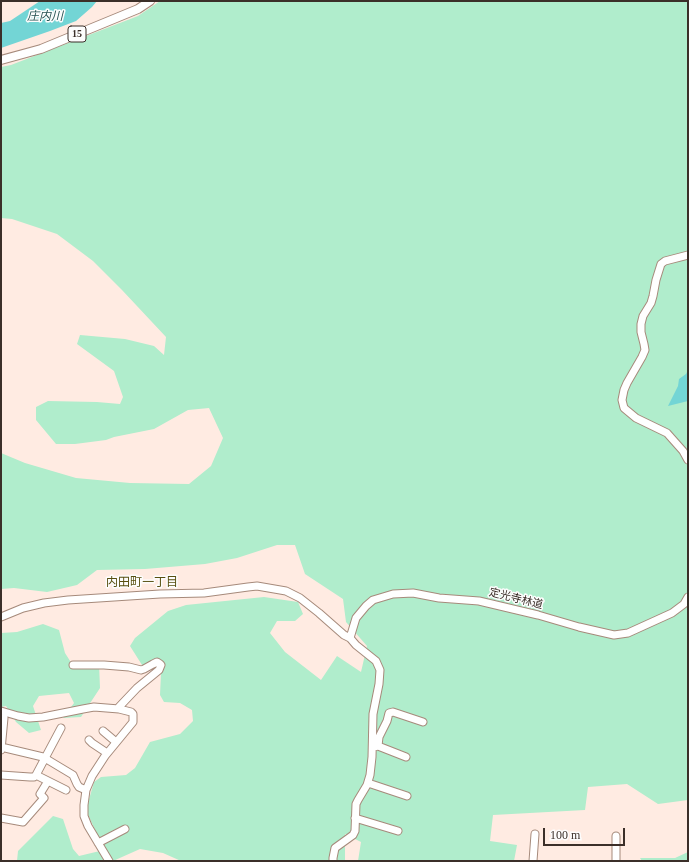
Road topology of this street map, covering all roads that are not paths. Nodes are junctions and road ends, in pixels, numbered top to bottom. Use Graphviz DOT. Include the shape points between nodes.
graph roads {
  1 [pos="150,1"];
  2 [pos="1,60"];
  3 [pos="688,256"];
  4 [pos="688,460"];
  5 [pos="688,597"];
  6 [pos="1,617"];
  7 [pos="350,638"];
  8 [pos="73,665"];
  9 [pos="119,709"];
  10 [pos="1,710"];
  11 [pos="4,718"];
  12 [pos="423,722"];
  13 [pos="61,728"];
  14 [pos="103,731"];
  15 [pos="89,740"];
  16 [pos="116,742"];
  17 [pos="375,747"];
  18 [pos="1,748"];
  19 [pos="107,753"];
  20 [pos="406,757"];
  21 [pos="45,758"];
  22 [pos="1,775"];
  23 [pos="36,775"];
  24 [pos="48,781"];
  25 [pos="368,783"];
  26 [pos="66,790"];
  27 [pos="86,790"];
  28 [pos="407,796"];
  29 [pos="1,818"];
  30 [pos="355,818"];
  31 [pos="125,829"];
  32 [pos="398,831"];
  33 [pos="534,834"];
  34 [pos="616,836"];
  35 [pos="98,843"];
  36 [pos="109,861"];
  37 [pos="333,861"];
  38 [pos="533,861"];
  39 [pos="616,861"];
  1 -- 2 [label="main road, 15" via="138,9 47,46"];
  3 -- 4 [label="street" via="661,264 651,303 641,324 645,350 627,382 622,400 624,408 636,418 667,433"];
  5 -- 7 [label="street, 定光寺林道" via="684,604 672,613 628,633 614,634 479,601 413,593 393,594 373,600 366,606 356,618"];
  6 -- 7 [label="street" via="23,608 68,600 204,593 257,586 286,591 300,598"];
  7 -- 17 [label="street" via="376,661 380,670 373,714"];
  8 -- 9 [label="street" via="104,665 141,670 157,662 160,664 159,670 136,688"];
  9 -- 10 [label="street" via="94,707 29,718"];
  9 -- 16 [label="street" via="131,712 134,718"];
  11 -- 18 [label="street"];
  12 -- 17 [label="street" via="389,712 388,721"];
  13 -- 21 [label="street"];
  14 -- 16 [label="street"];
  15 -- 19 [label="street"];
  16 -- 19 [label="street"];
  17 -- 20 [label="street"];
  17 -- 25 [label="street"];
  18 -- 21 [label="street"];
  19 -- 27 [label="street"];
  21 -- 23 [label="street"];
  21 -- 27 [label="street" via="73,775 79,787"];
  22 -- 23 [label="street"];
  23 -- 24 [label="street"];
  24 -- 26 [label="street"];
  24 -- 29 [label="street" via="40,794 44,798 22,822"];
  25 -- 28 [label="street"];
  25 -- 30 [label="street" via="356,804"];
  27 -- 35 [label="street" via="84,816"];
  30 -- 32 [label="street"];
  30 -- 37 [label="street" via="353,835 336,848"];
  31 -- 35 [label="street"];
  33 -- 38 [label="street"];
  34 -- 39 [label="street"];
  35 -- 36 [label="street"];
}
